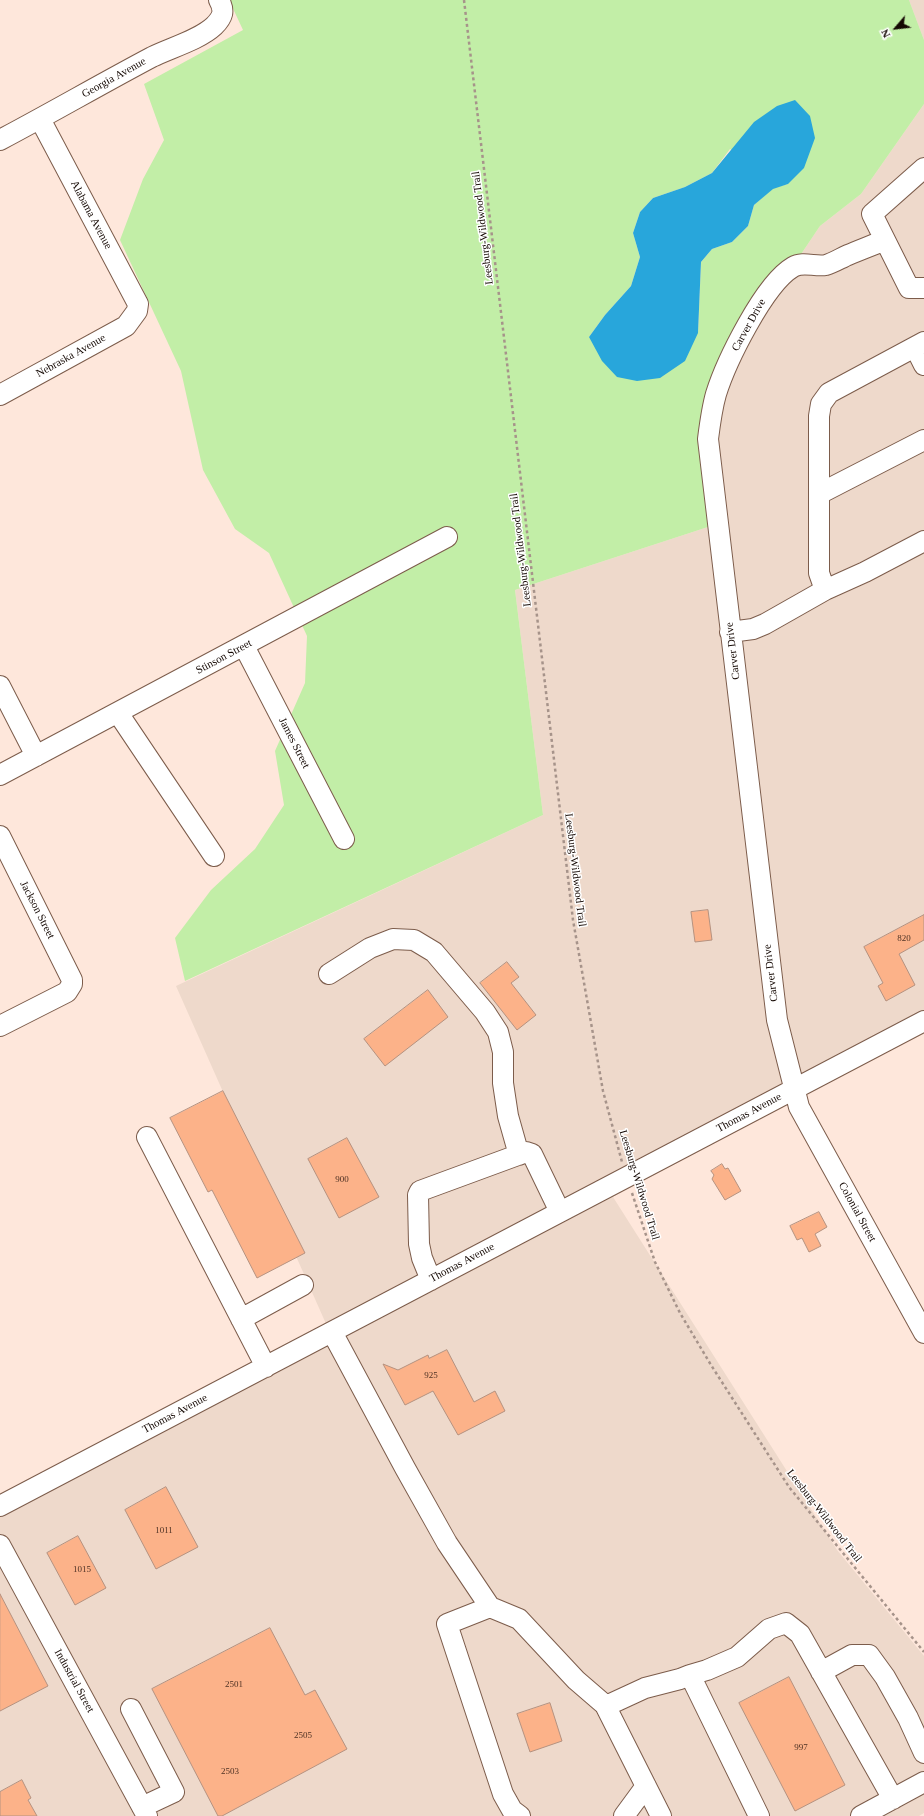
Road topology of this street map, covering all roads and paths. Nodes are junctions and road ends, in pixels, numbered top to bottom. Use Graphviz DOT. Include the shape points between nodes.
graph roads {
  1 [pos="464,0"];
  2 [pos="222,6"];
  3 [pos="40,119"];
  4 [pos="0,140"];
  5 [pos="924,168"];
  6 [pos="885,240"];
  7 [pos="924,288"];
  8 [pos="137,311"];
  9 [pos="919,345"];
  10 [pos="924,365"];
  11 [pos="0,395"];
  12 [pos="924,440"];
  13 [pos="819,494"];
  14 [pos="447,537"];
  15 [pos="924,541"];
  16 [pos="825,590"];
  17 [pos="730,632"];
  18 [pos="244,646"];
  19 [pos="0,686"];
  20 [pos="118,713"];
  21 [pos="36,756"];
  22 [pos="0,775"];
  23 [pos="0,836"];
  24 [pos="344,839"];
  25 [pos="214,856"];
  26 [pos="329,974"];
  27 [pos="924,1020"];
  28 [pos="0,1026"];
  29 [pos="794,1089"];
  30 [pos="147,1137"];
  31 [pos="519,1155"];
  32 [pos="626,1176"];
  33 [pos="560,1212"];
  34 [pos="431,1280"];
  35 [pos="303,1285"];
  36 [pos="241,1319"];
  37 [pos="332,1332"];
  38 [pos="924,1333"];
  39 [pos="266,1367"];
  40 [pos="0,1506"];
  41 [pos="0,1546"];
  42 [pos="490,1606"];
  43 [pos="924,1652"];
  44 [pos="821,1672"];
  45 [pos="690,1675"];
  46 [pos="606,1706"];
  47 [pos="131,1709"];
  48 [pos="924,1754"];
  49 [pos="646,1786"];
  50 [pos="921,1791"];
  51 [pos="893,1799"];
  52 [pos="145,1812"];
  53 [pos="520,1816"];
  54 [pos="624,1816"];
  55 [pos="661,1816"];
  56 [pos="759,1816"];
  57 [pos="861,1816"];
  1 -- 32 [label="path, Leesburg-Wildwood Trail" via="573,920 603,1091"];
  2 -- 3 [label="street, Georgia Avenue" via="215,25 208,31 153,56"];
  3 -- 4 [label="street, Georgia Avenue"];
  3 -- 8 [label="street, Alabama Avenue" via="138,304"];
  5 -- 6 [label="street" via="872,214"];
  6 -- 7 [label="street" via="909,288"];
  6 -- 17 [label="street, Carver Drive" via="826,265 801,264 792,267 763,298 725,371 716,394 708,439"];
  8 -- 11 [label="street, Nebraska Avenue" via="126,326"];
  9 -- 10 [label="street"];
  9 -- 13 [label="street" via="829,393 821,404"];
  12 -- 13 [label="street"];
  13 -- 16 [label="street" via="820,573"];
  14 -- 18 [label="street, Stinson Street"];
  15 -- 16 [label="street"];
  16 -- 17 [label="street" via="765,624 753,629"];
  17 -- 29 [label="street, Carver Drive" via="776,1020"];
  18 -- 20 [label="street, Stinson Street"];
  18 -- 24 [label="street, James Street"];
  19 -- 21 [label="street"];
  20 -- 21 [label="street, Stinson Street"];
  20 -- 25 [label="street"];
  21 -- 22 [label="street, Stinson Street"];
  23 -- 28 [label="street, Jackson Street" via="69,971 72,984 67,992"];
  26 -- 31 [label="street" via="370,948 393,939 414,940 434,952 485,1012 498,1032 503,1052 502,1083"];
  27 -- 29 [label="street, Thomas Avenue"];
  29 -- 32 [label="street, Thomas Avenue"];
  29 -- 38 [label="street, Colonial Street" via="799,1107"];
  30 -- 36 [label="street"];
  31 -- 33 [label="street" via="526,1152 532,1154"];
  31 -- 34 [label="street" via="420,1191 419,1244"];
  32 -- 33 [label="street, Thomas Avenue"];
  32 -- 43 [label="path, Leesburg-Wildwood Trail" via="655,1262 680,1313 711,1365 789,1487"];
  33 -- 34 [label="street, Thomas Avenue"];
  34 -- 37 [label="street, Thomas Avenue"];
  35 -- 36 [label="street"];
  36 -- 39 [label="street"];
  37 -- 39 [label="street, Thomas Avenue"];
  37 -- 42 [label="street" via="448,1543"];
  39 -- 40 [label="street, Thomas Avenue"];
  41 -- 52 [label="street, Industrial Street"];
  42 -- 46 [label="street" via="520,1619 576,1680"];
  42 -- 53 [label="street" via="447,1624 503,1794 512,1810"];
  44 -- 45 [label="street" via="800,1634 786,1623 769,1629 737,1657"];
  44 -- 48 [label="street" via="852,1655 869,1655 885,1677 908,1718"];
  44 -- 51 [label="street"];
  45 -- 46 [label="street" via="645,1688"];
  45 -- 56 [label="street"];
  46 -- 49 [label="street"];
  47 -- 52 [label="street" via="174,1792"];
  49 -- 54 [label="street"];
  49 -- 55 [label="street"];
  50 -- 51 [label="street"];
  51 -- 57 [label="street"];
}
